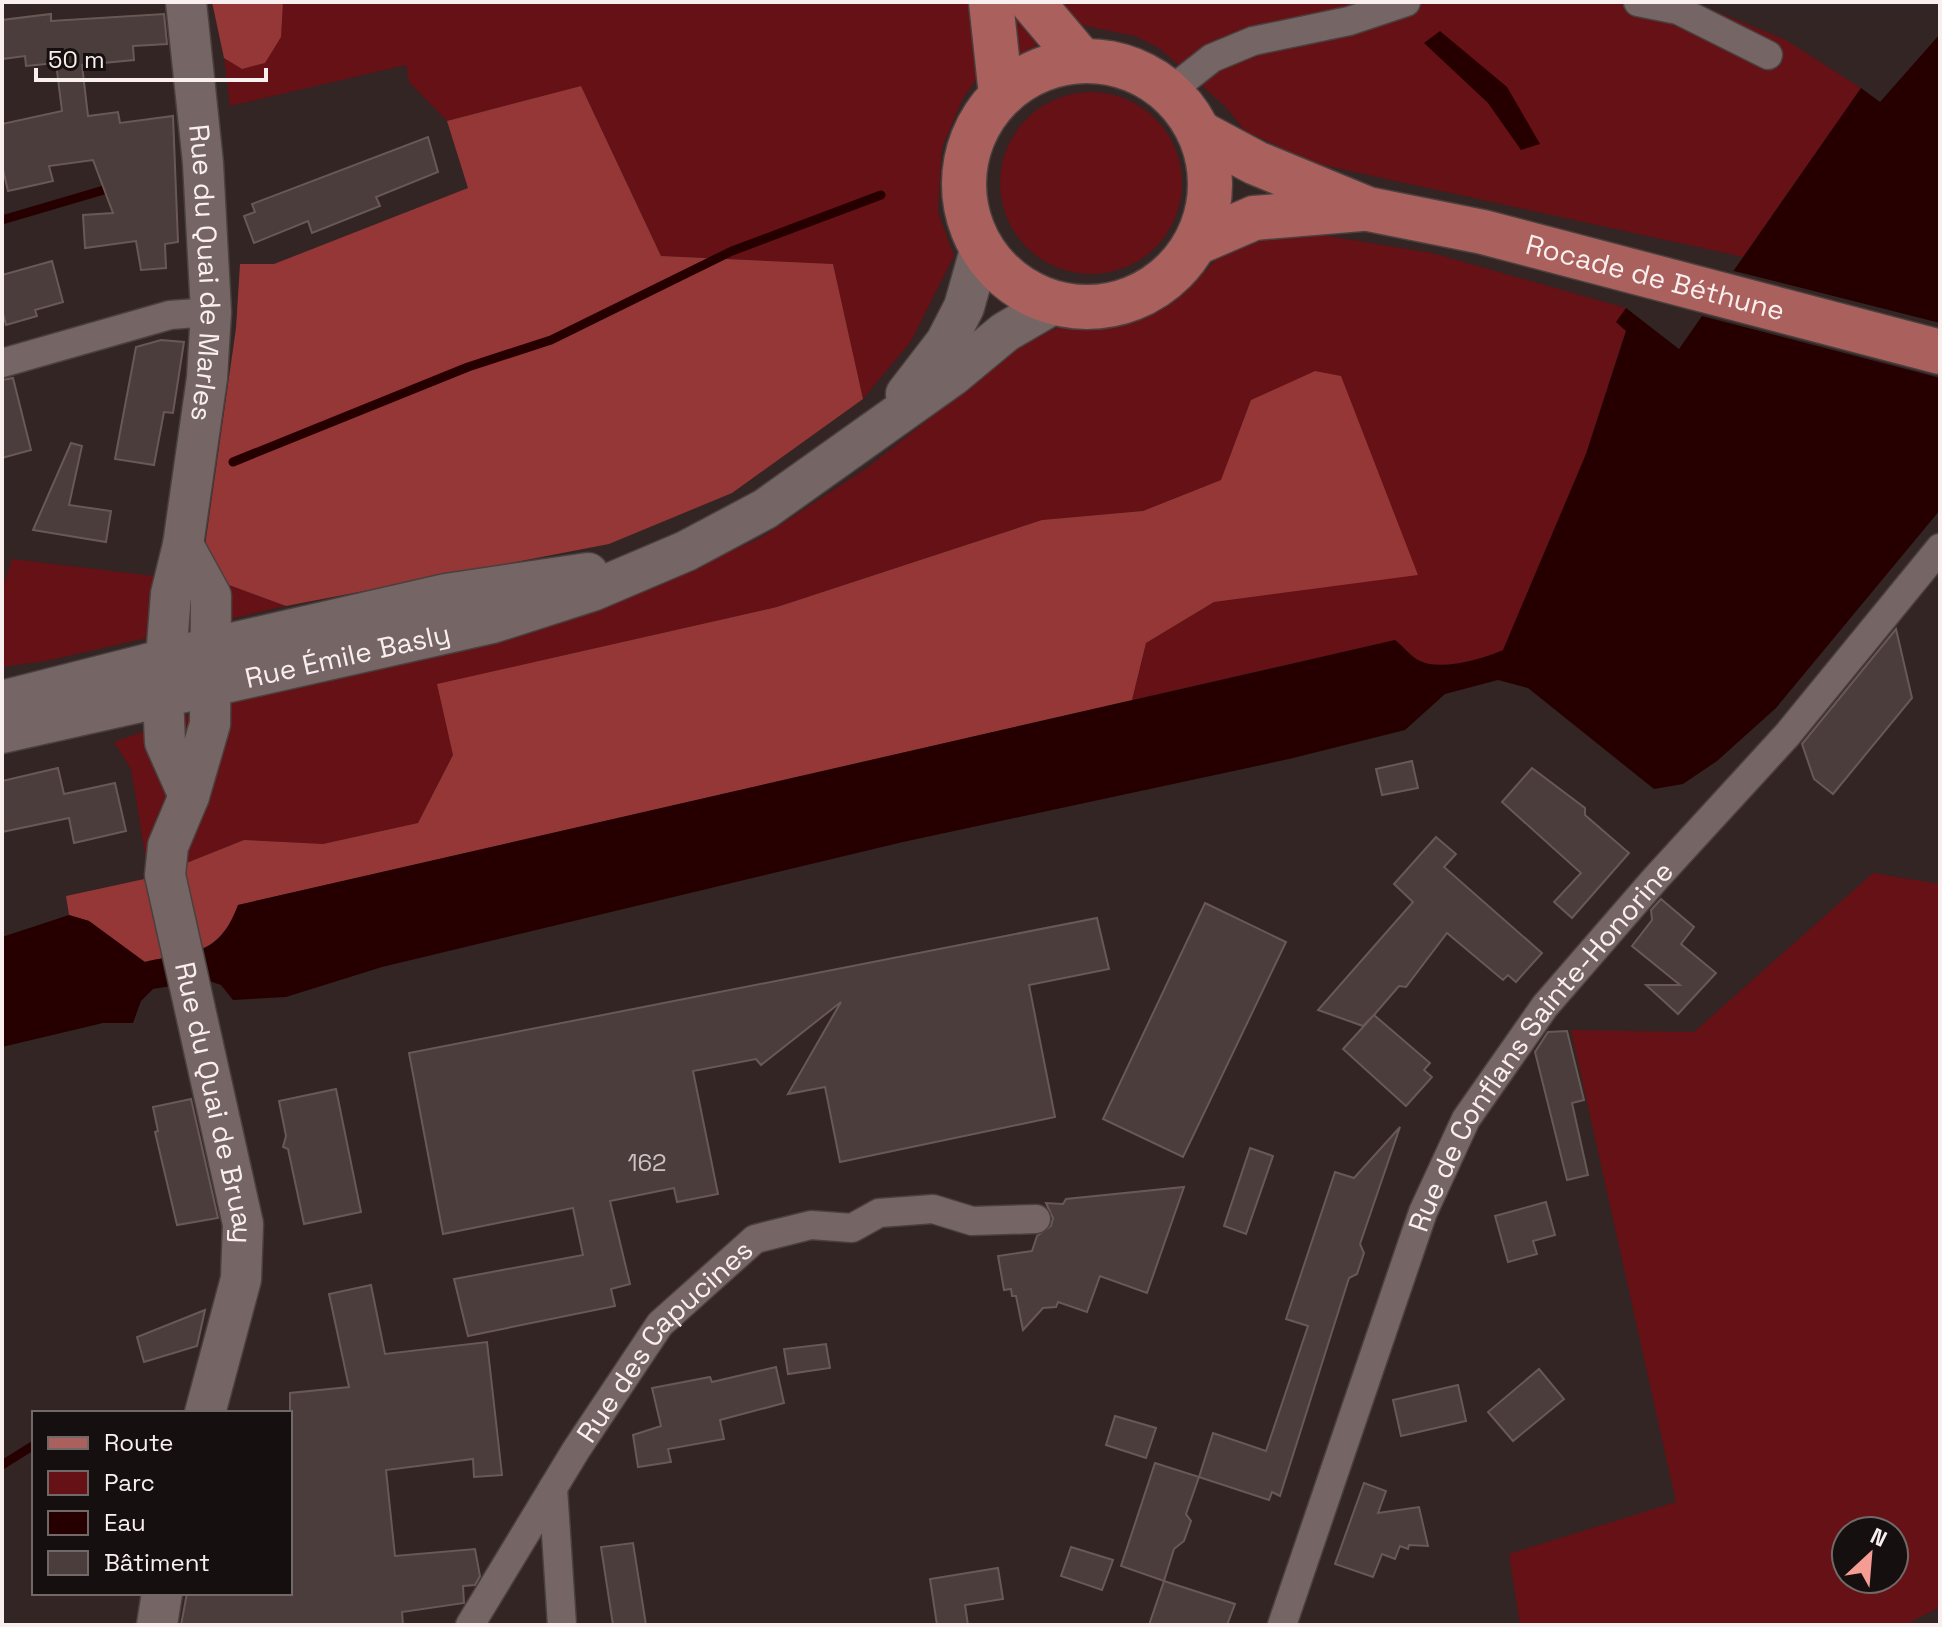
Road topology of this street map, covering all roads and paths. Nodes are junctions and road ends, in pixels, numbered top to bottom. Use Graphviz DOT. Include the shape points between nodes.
graph roads {
  1 [pos="186,2"];
  2 [pos="991,2"];
  3 [pos="1032,2"];
  4 [pos="1406,2"];
  5 [pos="1638,2"];
  6 [pos="1768,55"];
  7 [pos="1081,60"];
  8 [pos="1169,92"];
  9 [pos="1001,95"];
  10 [pos="1200,133"];
  11 [pos="1368,209"];
  12 [pos="1196,243"];
  13 [pos="981,247"];
  14 [pos="1055,303"];
  15 [pos="211,312"];
  16 [pos="1940,352"];
  17 [pos="2,363"];
  18 [pos="887,420"];
  19 [pos="1940,548"];
  20 [pos="686,551"];
  21 [pos="187,673"];
  22 [pos="2,701"];
  23 [pos="2,733"];
  24 [pos="1036,1219"];
  25 [pos="206,1411"];
  26 [pos="553,1488"];
  27 [pos="162,1595"];
  28 [pos="157,1625"];
  29 [pos="470,1625"];
  30 [pos="562,1625"];
  31 [pos="1282,1625"];
  1 -- 15 [label="street, Rue du Quai de Marles" via="203,163"];
  2 -- 9 [label="main road"];
  3 -- 7 [label="main road"];
  4 -- 8 [label="street" via="1349,21 1253,41 1212,58"];
  5 -- 6 [label="street" via="1678,10"];
  7 -- 8 [label="main road" via="1128,68"];
  7 -- 9 [label="main road" via="1052,65"];
  8 -- 10 [label="main road"];
  9 -- 13 [label="main road" via="980,121 963,184 968,217"];
  10 -- 11 [label="main road, Rocade de Béthune" via="1256,163"];
  10 -- 12 [label="main road" via="1210,170 1209,207"];
  11 -- 12 [label="main road, Rocade de Béthune" via="1254,218"];
  11 -- 16 [label="main road, Rocade de Béthune" via="1572,254"];
  12 -- 14 [label="main road" via="1177,270 1131,299 1088,308"];
  13 -- 14 [label="main road" via="1013,282"];
  13 -- 18 [label="street" via="964,307 946,342"];
  14 -- 18 [label="street" via="1005,332"];
  15 -- 17 [label="street" via="170,315"];
  15 -- 21 [label="street, Rue du Quai de Marles" via="183,545 211,596"];
  18 -- 20 [label="street, Rue Émile Basly" via="775,502"];
  19 -- 31 [label="street, Rue de Conflans Sainte-Honorine" via="1788,734 1545,1006 1466,1119 1423,1212"];
  20 -- 21 [label="street, Rue Émile Basly" via="571,576 446,594 340,638"];
  20 -- 21 [label="street, Rue Émile Basly" via="551,607"];
  21 -- 22 [label="street, Rue Émile Basly"];
  21 -- 23 [label="street" via="78,700 61,720"];
  21 -- 25 [label="street, Rue du Quai de Bruay" via="165,742 189,796 168,846 165,875 243,1224 241,1279"];
  24 -- 26 [label="street, Rue des Capucines" via="972,1221 933,1209 879,1213 852,1228 811,1225 755,1239 660,1324"];
  26 -- 29 [label="street, Rue des Capucines"];
  26 -- 30 [label="street"];
  27 -- 28 [label="street"];
}
